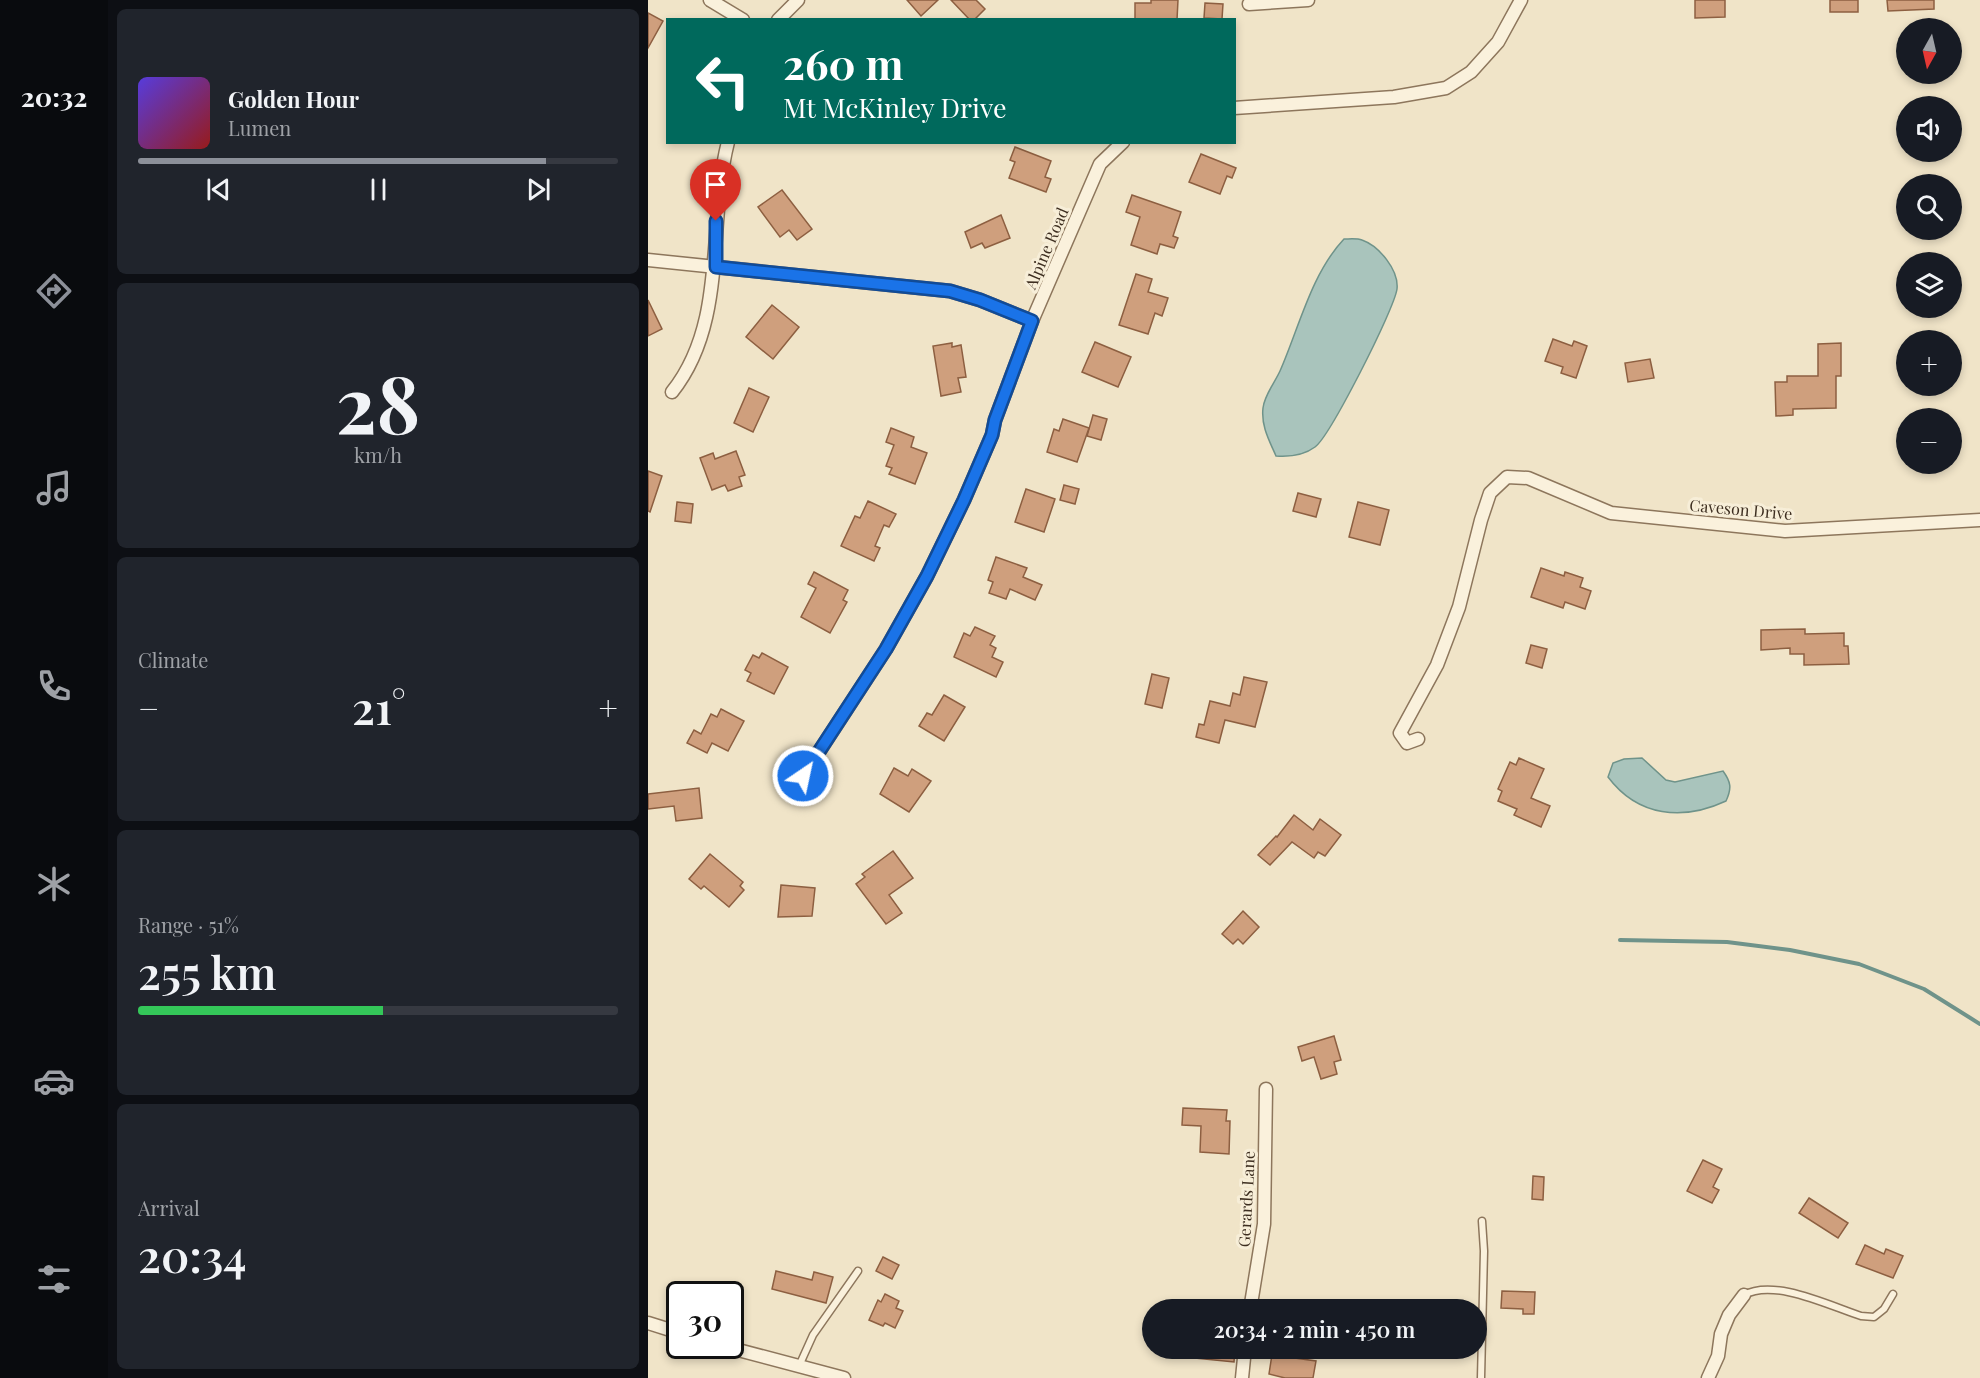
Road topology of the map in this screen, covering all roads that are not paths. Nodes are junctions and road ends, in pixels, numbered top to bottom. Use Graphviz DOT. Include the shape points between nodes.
graph roads {
  1 [pos="710,0"];
  2 [pos="798,0"];
  3 [pos="1308,0"];
  4 [pos="1521,0"];
  5 [pos="1249,4"];
  6 [pos="740,18"];
  7 [pos="780,18"];
  8 [pos="1236,108"];
  9 [pos="728,144"];
  10 [pos="1121,144"];
  11 [pos="648,260"];
  12 [pos="716,267"];
  13 [pos="1032,321"];
  14 [pos="672,392"];
  15 [pos="1980,520"];
  16 [pos="1418,739"];
  17 [pos="796,787"];
  18 [pos="1266,1089"];
  19 [pos="1482,1221"];
  20 [pos="858,1271"];
  21 [pos="1893,1294"];
  22 [pos="1744,1295"];
  23 [pos="1252,1299"];
  24 [pos="648,1323"];
  25 [pos="666,1329"];
  26 [pos="744,1352"];
  27 [pos="1244,1359"];
  28 [pos="799,1366"];
  29 [pos="844,1378"];
  30 [pos="1242,1378"];
  31 [pos="1481,1378"];
  32 [pos="1708,1378"];
  1 -- 6 [label="street"];
  2 -- 7 [label="street"];
  3 -- 5 [label="street"];
  4 -- 8 [label="street" via="1498,42 1471,72 1446,88 1394,98"];
  9 -- 12 [label="street" via="716,221"];
  10 -- 13 [label="street, Alpine Road" via="1100,164"];
  11 -- 12 [label="street"];
  12 -- 13 [label="street" via="950,291"];
  12 -- 14 [label="street" via="691,366"];
  13 -- 17 [label="street, Alpine Road" via="992,435 950,531 886,649"];
  15 -- 16 [label="street, Caveson Drive" via="1785,531 1611,513 1528,478 1507,477 1490,493 1459,607 1437,665 1400,733 1407,742"];
  18 -- 23 [label="street, Gerards Lane" via="1264,1224"];
  19 -- 31 [label="lane"];
  20 -- 28 [label="lane" via="813,1335"];
  21 -- 22 [label="lane" via="1874,1317 1776,1289 1753,1290"];
  22 -- 32 [label="street" via="1721,1334 1718,1356"];
  24 -- 25 [label="street"];
  26 -- 28 [label="street"];
  27 -- 30 [label="street"];
  28 -- 29 [label="street"];
}
